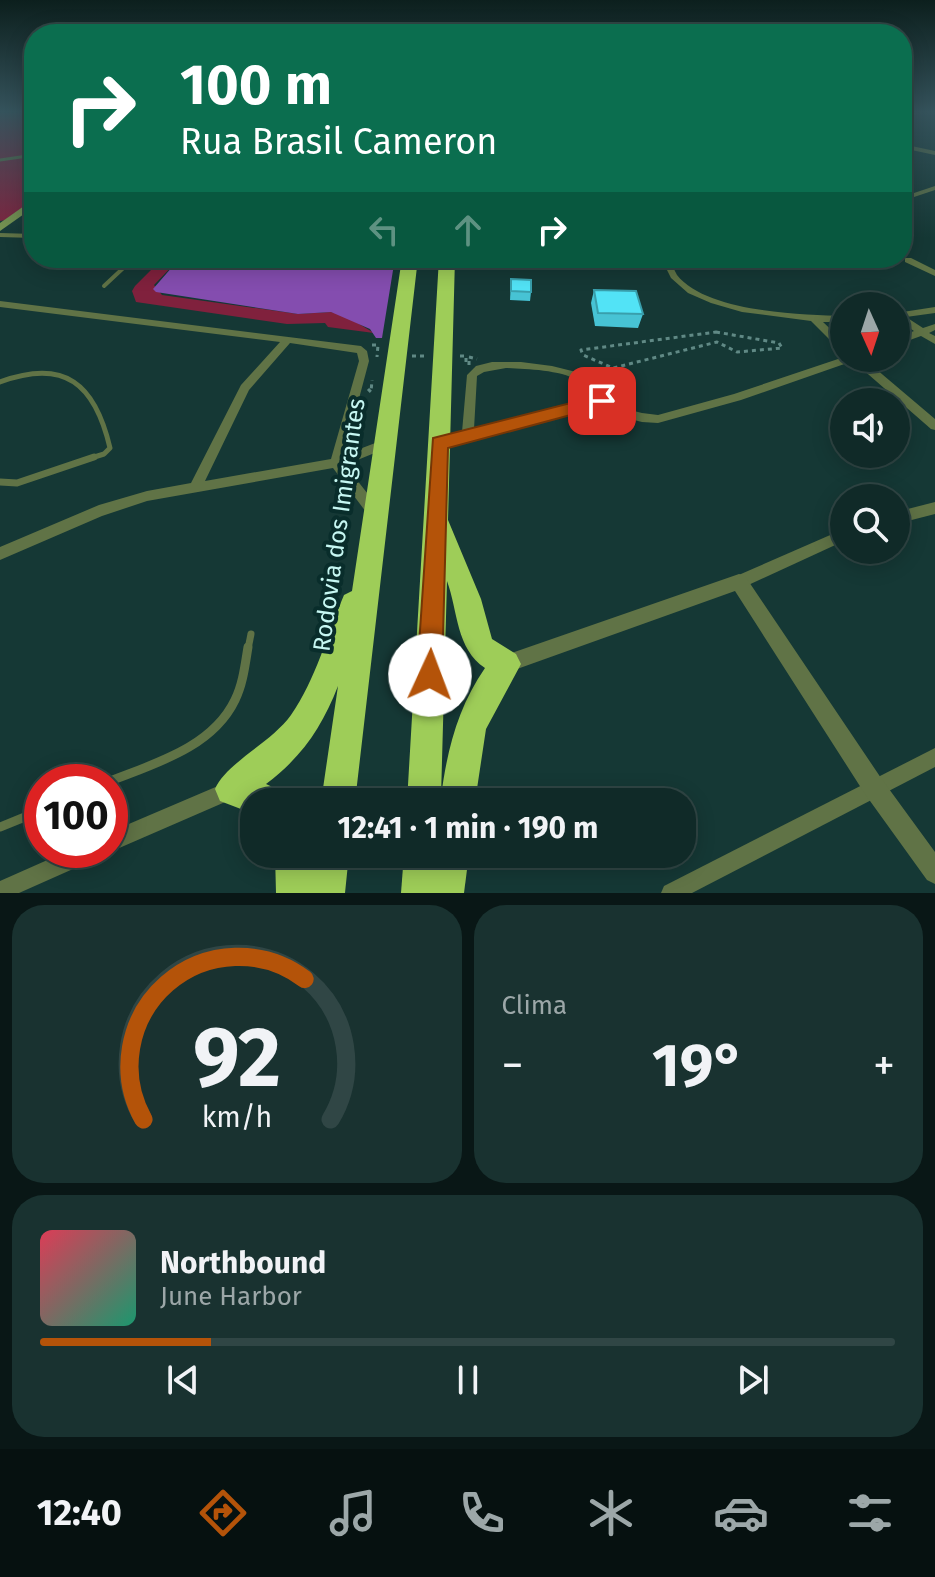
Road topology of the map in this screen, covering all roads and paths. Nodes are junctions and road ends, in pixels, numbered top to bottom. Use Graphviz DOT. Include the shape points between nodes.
graph roads {
  1 [pos="24,156"];
  2 [pos="0,160"];
  3 [pos="935,188"];
  4 [pos="912,196"];
  5 [pos="24,210"];
  6 [pos="0,228"];
  7 [pos="0,235"];
  8 [pos="24,236"];
  9 [pos="912,262"];
  10 [pos="123,268"];
  11 [pos="409,268"];
  12 [pos="447,268"];
  13 [pos="667,268"];
  14 [pos="935,273"];
  15 [pos="104,286"];
  16 [pos="0,304"];
  17 [pos="935,310"];
  18 [pos="910,314"];
  19 [pos="815,319"];
  20 [pos="830,319"];
  21 [pos="910,324"];
  22 [pos="935,327"];
  23 [pos="923,333"];
  24 [pos="830,334"];
  25 [pos="910,337"];
  26 [pos="288,339"];
  27 [pos="935,341"];
  28 [pos="363,347"];
  29 [pos="782,348"];
  30 [pos="406,356"];
  31 [pos="436,356"];
  32 [pos="451,356"];
  33 [pos="466,356"];
  34 [pos="375,357"];
  35 [pos="830,366"];
  36 [pos="870,372"];
  37 [pos="0,382"];
  38 [pos="602,401"];
  39 [pos="935,426"];
  40 [pos="468,438"];
  41 [pos="439,443"];
  42 [pos="383,445"];
  43 [pos="336,463"];
  44 [pos="0,482"];
  45 [pos="196,485"];
  46 [pos="935,508"];
  47 [pos="374,512"];
  48 [pos="910,514"];
  49 [pos="436,517"];
  50 [pos="830,541"];
  51 [pos="0,554"];
  52 [pos="366,574"];
  53 [pos="739,582"];
  54 [pos="251,634"];
  55 [pos="506,664"];
  56 [pos="935,757"];
  57 [pos="128,774"];
  58 [pos="873,786"];
  59 [pos="340,788"];
  60 [pos="425,788"];
  61 [pos="460,788"];
  62 [pos="232,789"];
  63 [pos="240,792"];
  64 [pos="24,817"];
  65 [pos="0,827"];
  66 [pos="128,834"];
  67 [pos="52,868"];
  68 [pos="294,868"];
  69 [pos="329,868"];
  70 [pos="421,868"];
  71 [pos="449,868"];
  72 [pos="935,872"];
  73 [pos="0,891"];
  74 [pos="295,893"];
  75 [pos="326,893"];
  76 [pos="420,893"];
  77 [pos="445,893"];
  78 [pos="671,893"];
  1 -- 2 [label="lane"];
  3 -- 4 [label="street"];
  5 -- 6 [label="main road"];
  7 -- 8 [label="lane"];
  9 -- 14 [label="street"];
  10 -- 15 [label="lane"];
  11 -- 42 [label="highway, Rodovia dos Imigrantes"];
  12 -- 41 [label="highway"];
  13 -- 19 [label="street" via="712,301"];
  16 -- 26 [label="street"];
  17 -- 18 [label="street"];
  19 -- 20 [label="street"];
  19 -- 24 [label="street"];
  21 -- 23 [label="street"];
  22 -- 23 [label="street"];
  23 -- 25 [label="street"];
  23 -- 27 [label="street"];
  26 -- 28 [label="street"];
  26 -- 45 [label="street" via="245,388"];
  28 -- 34 [label="path" via="378,345"];
  28 -- 43 [label="street" via="364,361"];
  29 -- 29 [label="path" via="737,352 717,342 613,368 581,350 716,332 779,343"];
  30 -- 31 [label="path"];
  32 -- 33 [label="path"];
  35 -- 38 [label="street" via="658,419 631,416"];
  36 -- 39 [label="street"];
  37 -- 44 [label="lane" via="26,371 61,372 82,383 110,448 17,483"];
  38 -- 40 [label="street"];
  38 -- 40 [label="street" via="576,375 509,365 484,367 472,375"];
  40 -- 41 [label="street"];
  41 -- 49 [label="highway"];
  42 -- 43 [label="street"];
  42 -- 47 [label="highway, Rodovia dos Imigrantes"];
  43 -- 45 [label="street"];
  43 -- 47 [label="street"];
  45 -- 51 [label="street" via="99,511"];
  46 -- 48 [label="street"];
  47 -- 52 [label="highway, Rodovia dos Imigrantes"];
  49 -- 55 [label="highway" via="482,649"];
  49 -- 60 [label="highway"];
  50 -- 53 [label="street"];
  52 -- 59 [label="highway, Rodovia dos Imigrantes"];
  52 -- 62 [label="highway" via="303,724 271,760"];
  53 -- 55 [label="street"];
  53 -- 58 [label="street"];
  54 -- 57 [label="lane" via="234,704 214,730 176,754"];
  55 -- 61 [label="highway" via="472,718"];
  56 -- 58 [label="street"];
  58 -- 72 [label="street"];
  58 -- 78 [label="street"];
  62 -- 63 [label="highway"];
  62 -- 66 [label="street"];
  64 -- 65 [label="lane"];
  67 -- 73 [label="street"];
  68 -- 74 [label="highway"];
  69 -- 75 [label="highway"];
  70 -- 76 [label="highway"];
  71 -- 77 [label="highway"];
}
